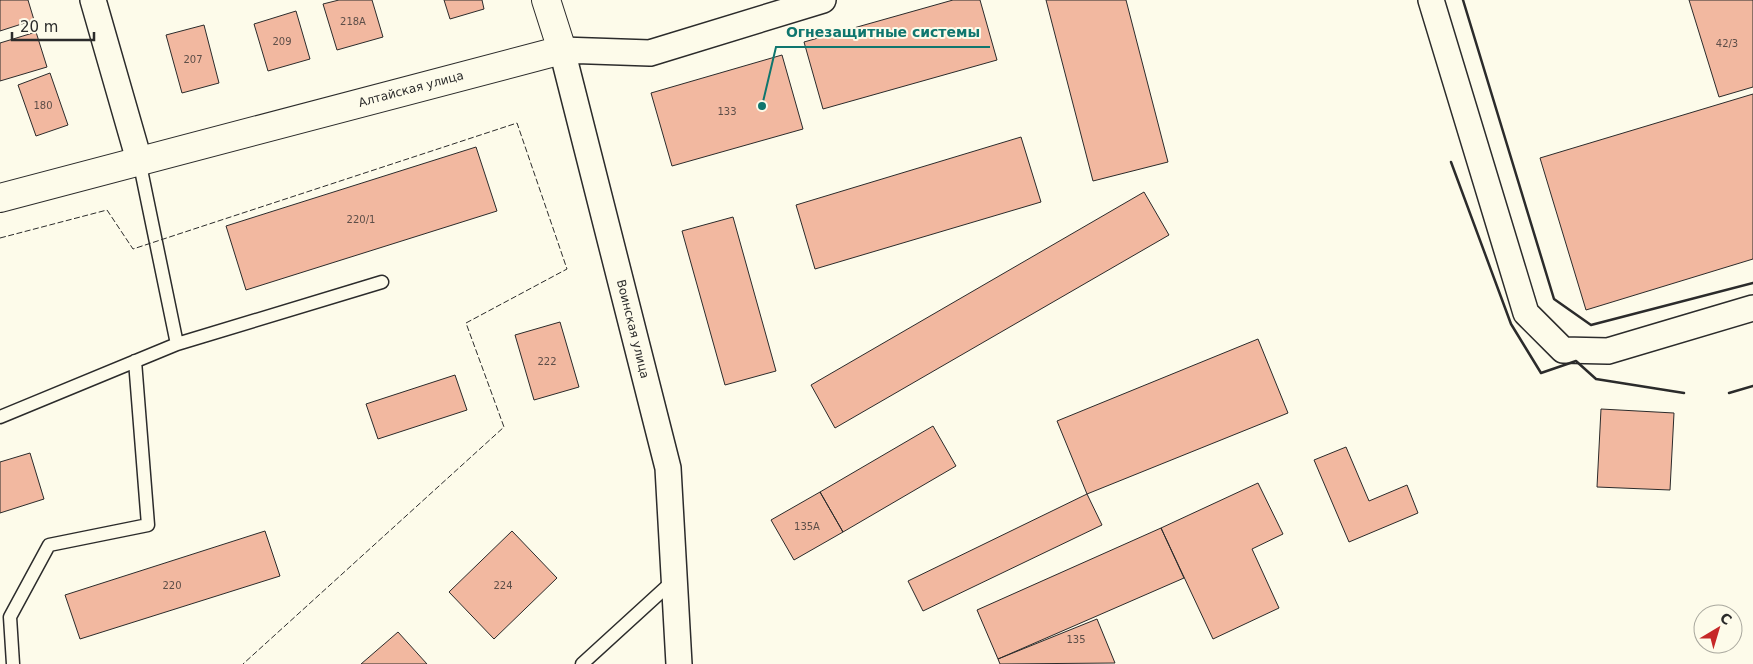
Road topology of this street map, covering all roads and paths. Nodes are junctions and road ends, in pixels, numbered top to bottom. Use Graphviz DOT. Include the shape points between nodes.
graph roads {
  1 [pos="92,0"];
  2 [pos="546,0"];
  3 [pos="823,0"];
  4 [pos="1431,0"];
  5 [pos="562,50"];
  6 [pos="139,160"];
  7 [pos="0,198"];
  8 [pos="382,282"];
  9 [pos="1753,308"];
  10 [pos="177,344"];
  11 [pos="135,361"];
  12 [pos="0,416"];
  13 [pos="674,580"];
  14 [pos="12,664"];
  15 [pos="582,664"];
  16 [pos="678,664"];
  1 -- 6 [label="street"];
  2 -- 5 [label="street, Воинская улица"];
  3 -- 5 [label="street, Алтайская улица" via="650,53"];
  4 -- 9 [label="street" via="1526,313 1563,350 1608,351"];
  5 -- 6 [label="street, Алтайская улица"];
  5 -- 13 [label="street, Воинская улица" via="668,468"];
  6 -- 7 [label="street, Алтайская улица"];
  6 -- 10 [label="lane"];
  8 -- 10 [label="lane"];
  10 -- 11 [label="lane"];
  11 -- 12 [label="lane"];
  11 -- 14 [label="lane" via="148,525 49,545 10,616"];
  13 -- 15 [label="lane"];
  13 -- 16 [label="street, Воинская улица"];
}
